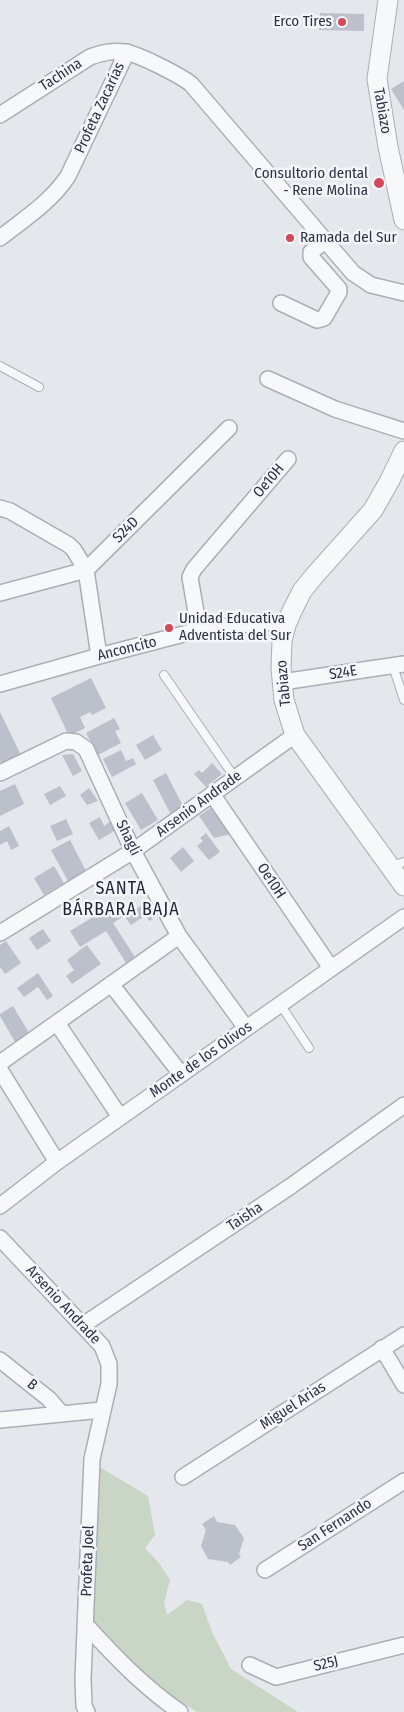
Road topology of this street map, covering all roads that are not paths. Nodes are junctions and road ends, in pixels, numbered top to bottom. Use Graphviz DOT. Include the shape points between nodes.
graph roads {
  1 [pos="388,0"];
  2 [pos="127,52"];
  3 [pos="0,115"];
  4 [pos="404,220"];
  5 [pos="0,238"];
  6 [pos="326,240"];
  7 [pos="404,293"];
  8 [pos="281,303"];
  9 [pos="0,366"];
  10 [pos="268,379"];
  11 [pos="39,387"];
  12 [pos="229,428"];
  13 [pos="404,431"];
  14 [pos="404,451"];
  15 [pos="288,459"];
  16 [pos="0,508"];
  17 [pos="86,570"];
  18 [pos="0,593"];
  19 [pos="286,625"];
  20 [pos="199,630"];
  21 [pos="99,656"];
  22 [pos="399,665"];
  23 [pos="164,674"];
  24 [pos="282,682"];
  25 [pos="0,684"];
  26 [pos="404,700"];
  27 [pos="295,735"];
  28 [pos="0,773"];
  29 [pos="235,778"];
  30 [pos="212,794"];
  31 [pos="133,852"];
  32 [pos="397,864"];
  33 [pos="404,886"];
  34 [pos="404,917"];
  35 [pos="0,933"];
  36 [pos="180,936"];
  37 [pos="331,968"];
  38 [pos="111,984"];
  39 [pos="280,1004"];
  40 [pos="57,1023"];
  41 [pos="246,1028"];
  42 [pos="310,1048"];
  43 [pos="0,1063"];
  44 [pos="0,1070"];
  45 [pos="181,1074"];
  46 [pos="404,1105"];
  47 [pos="120,1117"];
  48 [pos="57,1162"];
  49 [pos="0,1206"];
  50 [pos="0,1238"];
  51 [pos="83,1324"];
  52 [pos="404,1335"];
  53 [pos="382,1348"];
  54 [pos="0,1360"];
  55 [pos="404,1385"];
  56 [pos="102,1410"];
  57 [pos="61,1413"];
  58 [pos="0,1420"];
  59 [pos="183,1477"];
  60 [pos="404,1481"];
  61 [pos="266,1570"];
  62 [pos="86,1625"];
  63 [pos="404,1645"];
  64 [pos="250,1665"];
  65 [pos="87,1712"];
  66 [pos="180,1712"];
  1 -- 4 [label="street, Tabiazo" via="377,79"];
  2 -- 3 [label="street, Tachina" via="106,51 90,56"];
  2 -- 5 [label="street, Profeta Zacarías" via="61,187 52,198"];
  2 -- 6 [label="street, Profeta Zacarías" via="191,84"];
  6 -- 7 [label="street, Profeta Zacarías" via="363,280"];
  6 -- 8 [label="street" via="311,252 311,257 339,288 324,318 317,320"];
  9 -- 11 [label="lane"];
  10 -- 13 [label="street" via="335,408"];
  12 -- 17 [label="street, S24D"];
  14 -- 19 [label="street, Tabiazo" via="373,510 306,586"];
  15 -- 20 [label="street, Oe10H" via="190,577"];
  16 -- 17 [label="street" via="68,545"];
  17 -- 18 [label="street, S24D"];
  17 -- 21 [label="street"];
  19 -- 20 [label="street, Anconcito" via="264,622"];
  19 -- 24 [label="street, Tabiazo"];
  20 -- 21 [label="street, Anconcito"];
  21 -- 25 [label="street, Anconcito"];
  22 -- 24 [label="street, S24E"];
  22 -- 26 [label="lane"];
  23 -- 29 [label="lane"];
  24 -- 27 [label="street, Tabiazo" via="287,714"];
  27 -- 29 [label="street, Arsenio Andrade"];
  27 -- 32 [label="street, Tabiazo"];
  28 -- 31 [label="street, Shagli" via="66,741 76,742 86,748"];
  29 -- 30 [label="street, Arsenio Andrade"];
  30 -- 31 [label="street, Arsenio Andrade"];
  30 -- 37 [label="street, Oe10H"];
  31 -- 35 [label="street, Arsenio Andrade"];
  31 -- 36 [label="street, Shagli"];
  32 -- 33 [label="street, Tabiazo"];
  34 -- 37 [label="street, Monte de los Olivos"];
  36 -- 38 [label="street"];
  36 -- 41 [label="street, Shagli"];
  37 -- 39 [label="street, Monte de los Olivos"];
  38 -- 40 [label="street"];
  38 -- 45 [label="street"];
  39 -- 41 [label="street, Monte de los Olivos"];
  39 -- 42 [label="lane"];
  40 -- 43 [label="street"];
  40 -- 47 [label="street"];
  41 -- 45 [label="street, Monte de los Olivos"];
  44 -- 48 [label="street"];
  45 -- 47 [label="street, Monte de los Olivos"];
  46 -- 51 [label="street, Taisha" via="291,1186"];
  47 -- 48 [label="street, Monte de los Olivos"];
  48 -- 49 [label="street, Monte de los Olivos"];
  50 -- 51 [label="street, Arsenio Andrade"];
  51 -- 56 [label="street, Arsenio Andrade" via="102,1346 109,1364 109,1384"];
  52 -- 53 [label="street, Miguel Arias"];
  53 -- 55 [label="street"];
  53 -- 59 [label="street, Miguel Arias"];
  54 -- 57 [label="street, B" via="49,1399"];
  56 -- 57 [label="street"];
  56 -- 62 [label="street, Profeta Joel" via="92,1459"];
  57 -- 58 [label="street"];
  60 -- 61 [label="street, San Fernando"];
  62 -- 65 [label="street, Profeta Joel" via="83,1692"];
  62 -- 66 [label="street" via="116,1659"];
  63 -- 64 [label="street, S25J" via="276,1677"];
}
